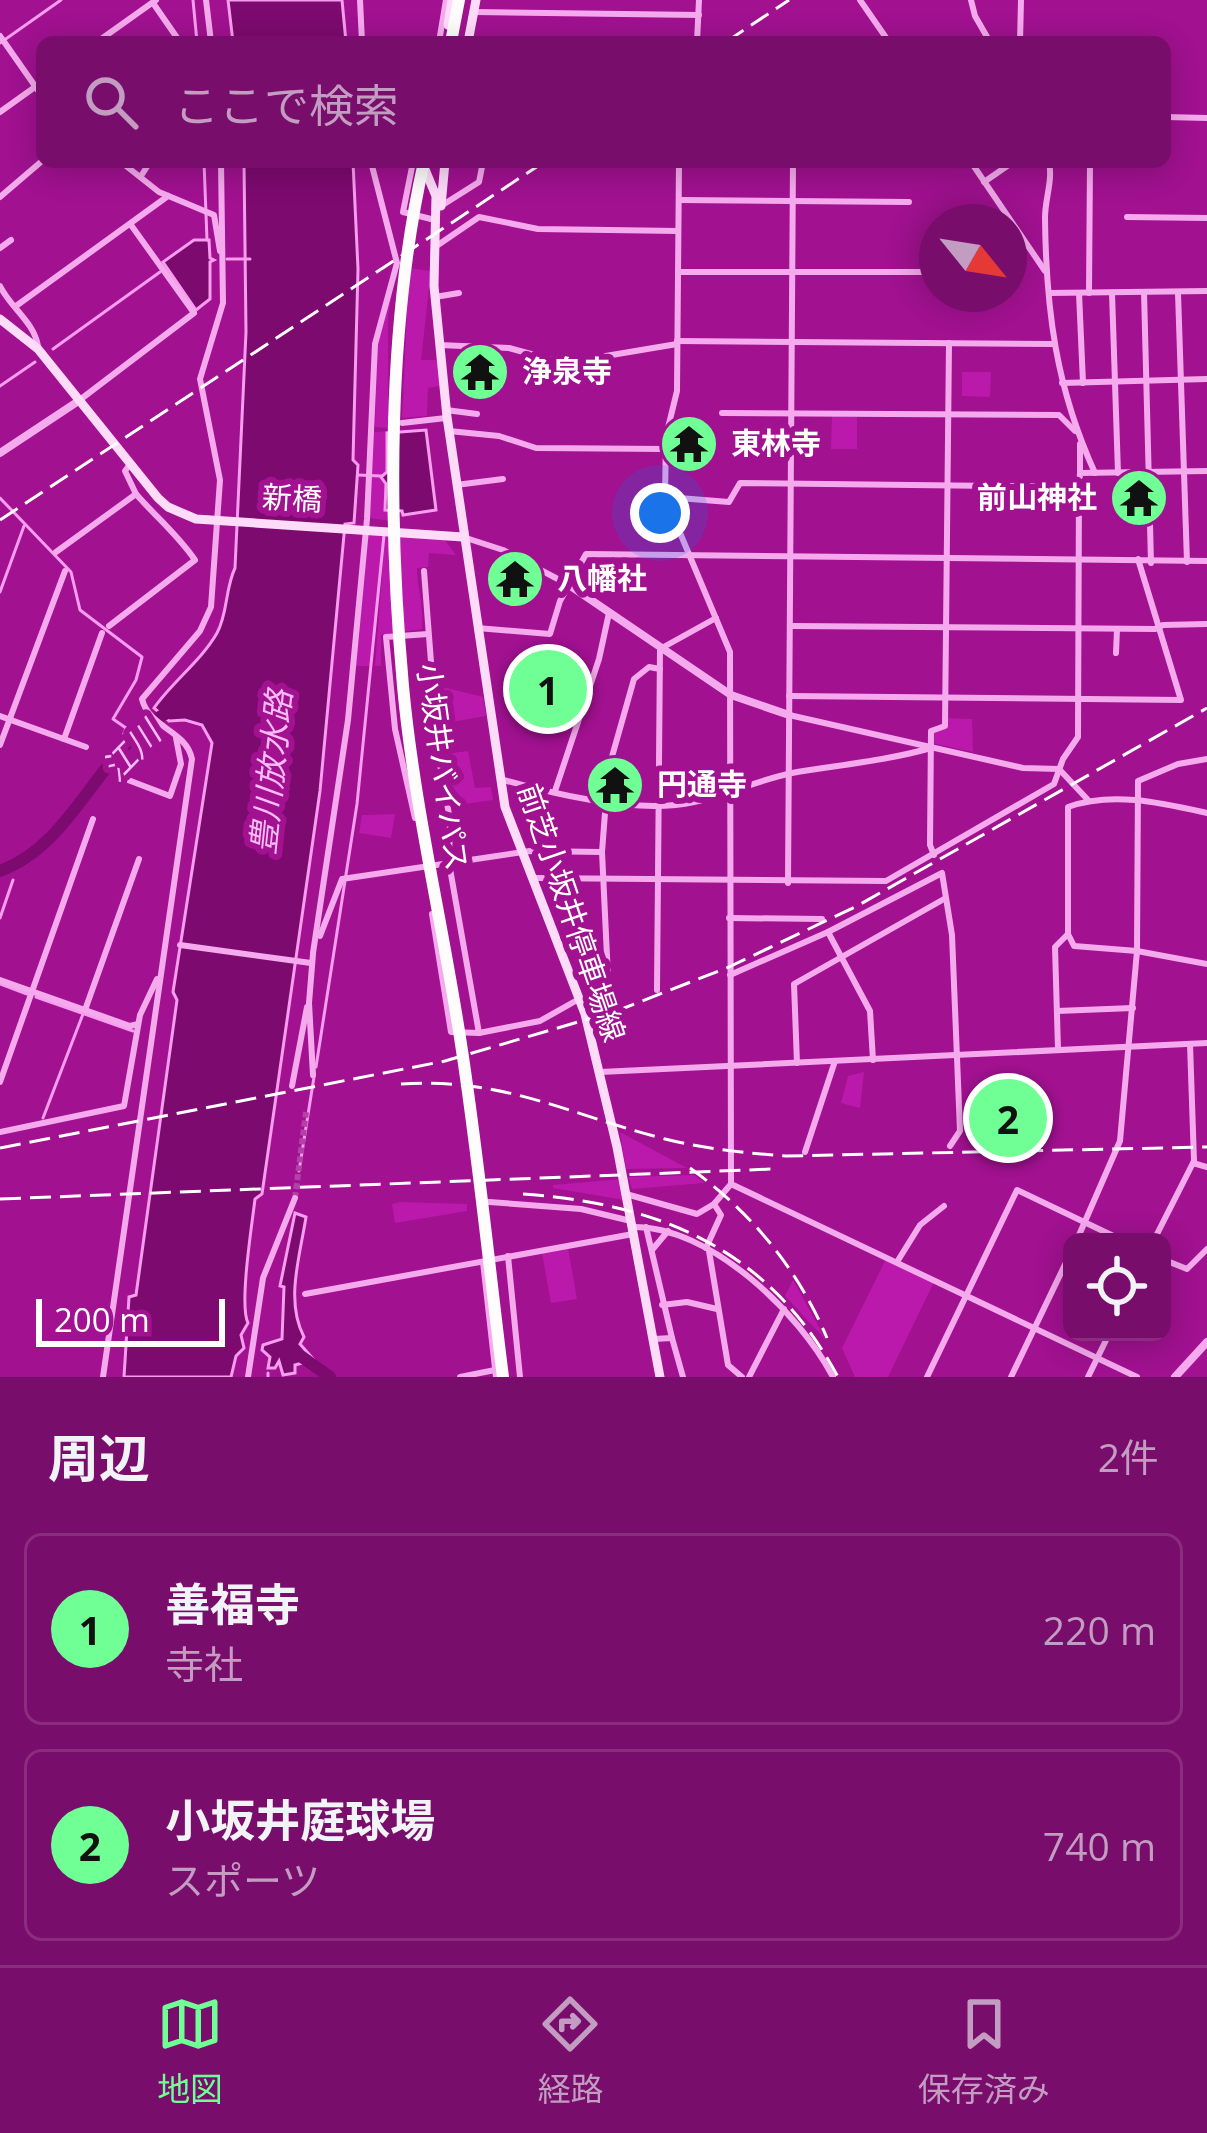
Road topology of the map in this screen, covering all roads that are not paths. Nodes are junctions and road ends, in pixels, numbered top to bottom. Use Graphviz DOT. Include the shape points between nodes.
graph roads {
  1 [pos="206,0"];
  2 [pos="360,0"];
  3 [pos="452,0"];
  4 [pos="699,0"];
  5 [pos="860,0"];
  6 [pos="971,0"];
  7 [pos="1021,0"];
  8 [pos="153,1"];
  9 [pos="475,6"];
  10 [pos="699,15"];
  11 [pos="0,36"];
  12 [pos="105,36"];
  13 [pos="176,36"];
  14 [pos="210,36"];
  15 [pos="362,36"];
  16 [pos="446,36"];
  17 [pos="469,36"];
  18 [pos="697,36"];
  19 [pos="885,36"];
  20 [pos="987,36"];
  21 [pos="1021,36"];
  22 [pos="36,80"];
  23 [pos="36,86"];
  24 [pos="0,112"];
  25 [pos="1171,118"];
  26 [pos="1207,118"];
  27 [pos="36,166"];
  28 [pos="130,168"];
  29 [pos="146,168"];
  30 [pos="220,168"];
  31 [pos="372,168"];
  32 [pos="418,168"];
  33 [pos="419,168"];
  34 [pos="423,168"];
  35 [pos="445,168"];
  36 [pos="482,168"];
  37 [pos="679,168"];
  38 [pos="793,168"];
  39 [pos="975,168"];
  40 [pos="1004,168"];
  41 [pos="1050,168"];
  42 [pos="1090,168"];
  43 [pos="141,176"];
  44 [pos="984,182"];
  45 [pos="168,196"];
  46 [pos="0,197"];
  47 [pos="678,200"];
  48 [pos="793,200"];
  49 [pos="909,202"];
  50 [pos="441,206"];
  51 [pos="1127,217"];
  52 [pos="1207,218"];
  53 [pos="435,220"];
  54 [pos="130,225"];
  55 [pos="677,231"];
  56 [pos="11,240"];
  57 [pos="435,247"];
  58 [pos="0,248"];
  59 [pos="224,258"];
  60 [pos="792,271"];
  61 [pos="678,272"];
  62 [pos="919,272"];
  63 [pos="1047,274"];
  64 [pos="0,286"];
  65 [pos="1207,291"];
  66 [pos="1144,292"];
  67 [pos="1178,292"];
  68 [pos="459,293"];
  69 [pos="1048,293"];
  70 [pos="1079,293"];
  71 [pos="1090,293"];
  72 [pos="1112,293"];
  73 [pos="435,297"];
  74 [pos="16,306"];
  75 [pos="0,319"];
  76 [pos="677,342"];
  77 [pos="792,343"];
  78 [pos="950,343"];
  79 [pos="1052,344"];
  80 [pos="439,345"];
  81 [pos="38,349"];
  82 [pos="1207,379"];
  83 [pos="1180,380"];
  84 [pos="1147,381"];
  85 [pos="1083,382"];
  86 [pos="1116,382"];
  87 [pos="1062,383"];
  88 [pos="81,399"];
  89 [pos="722,413"];
  90 [pos="447,414"];
  91 [pos="477,414"];
  92 [pos="791,414"];
  93 [pos="948,415"];
  94 [pos="402,423"];
  95 [pos="1075,430"];
  96 [pos="449,431"];
  97 [pos="1080,441"];
  98 [pos="664,449"];
  99 [pos="0,453"];
  100 [pos="131,463"];
  101 [pos="1207,471"];
  102 [pos="1149,472"];
  103 [pos="1183,472"];
  104 [pos="1079,473"];
  105 [pos="1094,473"];
  106 [pos="1118,473"];
  107 [pos="503,479"];
  108 [pos="456,485"];
  109 [pos="791,485"];
  110 [pos="947,486"];
  111 [pos="1079,487"];
  112 [pos="136,494"];
  113 [pos="664,497"];
  114 [pos="219,519"];
  115 [pos="364,527"];
  116 [pos="463,536"];
  117 [pos="56,552"];
  118 [pos="687,555"];
  119 [pos="790,555"];
  120 [pos="947,556"];
  121 [pos="1078,558"];
  122 [pos="1138,559"];
  123 [pos="1207,561"];
  124 [pos="1151,562"];
  125 [pos="1187,562"];
  126 [pos="65,571"];
  127 [pos="424,571"];
  128 [pos="568,585"];
  129 [pos="609,613"];
  130 [pos="716,617"];
  131 [pos="1207,623"];
  132 [pos="790,626"];
  133 [pos="946,627"];
  134 [pos="1159,627"];
  135 [pos="477,628"];
  136 [pos="1078,628"];
  137 [pos="1117,628"];
  138 [pos="428,634"];
  139 [pos="660,649"];
  140 [pos="1116,652"];
  141 [pos="660,669"];
  142 [pos="730,695"];
  143 [pos="789,696"];
  144 [pos="945,698"];
  145 [pos="1078,699"];
  146 [pos="789,715"];
  147 [pos="5,717"];
  148 [pos="175,735"];
  149 [pos="64,739"];
  150 [pos="0,745"];
  151 [pos="86,747"];
  152 [pos="931,748"];
  153 [pos="1207,759"];
  154 [pos="1059,769"];
  155 [pos="788,774"];
  156 [pos="500,779"];
  157 [pos="128,780"];
  158 [pos="730,788"];
  159 [pos="555,791"];
  160 [pos="1138,798"];
  161 [pos="603,800"];
  162 [pos="1088,800"];
  163 [pos="659,807"];
  164 [pos="1207,813"];
  165 [pos="93,819"];
  166 [pos="602,852"];
  167 [pos="522,853"];
  168 [pos="934,855"];
  169 [pos="139,859"];
  170 [pos="449,862"];
  171 [pos="425,866"];
  172 [pos="532,878"];
  173 [pos="602,878"];
  174 [pos="658,881"];
  175 [pos="728,881"];
  176 [pos="788,883"];
  177 [pos="944,899"];
  178 [pos="729,918"];
  179 [pos="822,919"];
  180 [pos="828,932"];
  181 [pos="1068,934"];
  182 [pos="180,945"];
  183 [pos="1137,951"];
  184 [pos="313,952"];
  185 [pos="841,956"];
  186 [pos="309,963"];
  187 [pos="1207,964"];
  188 [pos="161,970"];
  189 [pos="730,975"];
  190 [pos="608,977"];
  191 [pos="0,980"];
  192 [pos="657,990"];
  193 [pos="34,992"];
  194 [pos="579,999"];
  195 [pos="309,1003"];
  196 [pos="1133,1008"];
  197 [pos="86,1010"];
  198 [pos="1057,1011"];
  199 [pos="138,1024"];
  200 [pos="479,1033"];
  201 [pos="1207,1043"];
  202 [pos="1190,1044"];
  203 [pos="1130,1048"];
  204 [pos="1058,1049"];
  205 [pos="956,1055"];
  206 [pos="873,1060"];
  207 [pos="835,1061"];
  208 [pos="797,1063"];
  209 [pos="731,1067"];
  210 [pos="600,1072"];
  211 [pos="313,1076"];
  212 [pos="0,1082"];
  213 [pos="292,1086"];
  214 [pos="0,1132"];
  215 [pos="950,1146"];
  216 [pos="805,1152"];
  217 [pos="1193,1163"];
  218 [pos="1207,1167"];
  219 [pos="731,1184"];
  220 [pos="626,1194"];
  221 [pos="295,1198"];
  222 [pos="489,1202"];
  223 [pos="714,1204"];
  224 [pos="944,1206"];
  225 [pos="1085,1222"];
  226 [pos="646,1227"];
  227 [pos="632,1228"];
  228 [pos="668,1231"];
  229 [pos="1080,1233"];
  230 [pos="1108,1233"];
  231 [pos="1158,1233"];
  232 [pos="1207,1249"];
  233 [pos="652,1250"];
  234 [pos="707,1250"];
  235 [pos="508,1256"];
  236 [pos="483,1262"];
  237 [pos="897,1262"];
  238 [pos="1171,1263"];
  239 [pos="1063,1269"];
  240 [pos="305,1294"];
  241 [pos="968,1295"];
  242 [pos="662,1305"];
  243 [pos="717,1309"];
  244 [pos="784,1309"];
  245 [pos="1034,1328"];
  246 [pos="672,1338"];
  247 [pos="654,1339"];
  248 [pos="1106,1341"];
  249 [pos="1207,1342"];
  250 [pos="1098,1358"];
  251 [pos="498,1375"];
  252 [pos="104,1377"];
  253 [pos="248,1377"];
  254 [pos="460,1377"];
  255 [pos="520,1377"];
  256 [pos="660,1377"];
  257 [pos="683,1377"];
  258 [pos="745,1377"];
  259 [pos="833,1377"];
  260 [pos="927,1377"];
  261 [pos="1011,1377"];
  262 [pos="1088,1377"];
  263 [pos="1137,1377"];
  264 [pos="1175,1377"];
  1 -- 14 [label="street"];
  2 -- 15 [label="street"];
  3 -- 16 [label="highway"];
  4 -- 10 [label="street"];
  5 -- 19 [label="street"];
  6 -- 20 [label="street"];
  7 -- 21 [label="street"];
  8 -- 12 [label="street"];
  8 -- 13 [label="street"];
  9 -- 10 [label="street"];
  9 -- 17 [label="main road"];
  10 -- 18 [label="street"];
  11 -- 22 [label="street"];
  23 -- 24 [label="street"];
  25 -- 26 [label="street"];
  27 -- 46 [label="street"];
  28 -- 43 [label="street"];
  29 -- 43 [label="street"];
  30 -- 59 [label="street"];
  31 -- 115 [label="street" via="397,263 375,344"];
  32 -- 53 [label="street" via="403,212"];
  33 -- 251 [label="highway, 小坂井バイパス" via="397,370 403,686 461,1045"];
  34 -- 53 [label="main road, 前芝小坂井停車場線" via="434,187"];
  35 -- 50 [label="main road, 前芝小坂井停車場線"];
  36 -- 50 [label="street" via="479,182"];
  37 -- 47 [label="street"];
  38 -- 48 [label="street"];
  39 -- 44 [label="street"];
  40 -- 44 [label="street"];
  41 -- 63 [label="street"];
  42 -- 71 [label="street"];
  43 -- 45 [label="street"];
  44 -- 63 [label="street"];
  45 -- 54 [label="street"];
  45 -- 59 [label="street" via="214,214"];
  47 -- 48 [label="street"];
  47 -- 55 [label="street"];
  48 -- 49 [label="street"];
  48 -- 60 [label="street"];
  50 -- 57 [label="main road, 前芝小坂井停車場線"];
  51 -- 52 [label="street"];
  53 -- 57 [label="main road, 前芝小坂井停車場線"];
  54 -- 74 [label="street"];
  54 -- 88 [label="street" via="194,313"];
  55 -- 57 [label="street" via="538,229 479,218"];
  55 -- 61 [label="street"];
  56 -- 58 [label="street"];
  57 -- 73 [label="main road, 前芝小坂井停車場線"];
  59 -- 114 [label="street" via="223,302 200,379 220,480"];
  60 -- 61 [label="street"];
  60 -- 62 [label="street"];
  60 -- 77 [label="street"];
  61 -- 76 [label="street"];
  63 -- 69 [label="street"];
  64 -- 74 [label="street"];
  65 -- 67 [label="street"];
  66 -- 67 [label="street"];
  66 -- 72 [label="street"];
  66 -- 84 [label="street"];
  67 -- 83 [label="street"];
  68 -- 73 [label="street"];
  69 -- 70 [label="street"];
  69 -- 79 [label="street"];
  70 -- 71 [label="street"];
  70 -- 85 [label="street"];
  71 -- 72 [label="street"];
  72 -- 86 [label="street"];
  73 -- 80 [label="main road, 前芝小坂井停車場線"];
  74 -- 81 [label="street"];
  75 -- 81 [label="main road, 新橋"];
  76 -- 77 [label="street"];
  76 -- 80 [label="street" via="564,363 509,348"];
  76 -- 98 [label="street"];
  77 -- 78 [label="street"];
  77 -- 92 [label="street"];
  78 -- 79 [label="street"];
  78 -- 93 [label="street"];
  79 -- 87 [label="street"];
  80 -- 90 [label="main road, 前芝小坂井停車場線"];
  81 -- 88 [label="main road, 新橋"];
  82 -- 83 [label="street"];
  83 -- 84 [label="street"];
  83 -- 103 [label="street"];
  84 -- 86 [label="street"];
  84 -- 102 [label="street"];
  85 -- 86 [label="street"];
  85 -- 87 [label="street"];
  86 -- 106 [label="street"];
  87 -- 95 [label="street"];
  88 -- 99 [label="street"];
  88 -- 100 [label="main road, 新橋"];
  89 -- 92 [label="street"];
  90 -- 91 [label="street"];
  90 -- 94 [label="street"];
  90 -- 96 [label="main road, 前芝小坂井停車場線"];
  92 -- 93 [label="street"];
  92 -- 109 [label="street"];
  93 -- 95 [label="street" via="1059,416"];
  93 -- 110 [label="street"];
  95 -- 97 [label="street"];
  96 -- 98 [label="street" via="536,448"];
  96 -- 108 [label="main road, 前芝小坂井停車場線"];
  97 -- 104 [label="street"];
  97 -- 105 [label="street"];
  98 -- 113 [label="street"];
  100 -- 112 [label="street" via="125,471"];
  100 -- 114 [label="main road, 新橋" via="168,507"];
  101 -- 103 [label="street"];
  102 -- 103 [label="street"];
  102 -- 106 [label="street"];
  102 -- 124 [label="street"];
  103 -- 125 [label="street"];
  104 -- 105 [label="street"];
  104 -- 111 [label="street"];
  105 -- 106 [label="street"];
  107 -- 108 [label="street"];
  108 -- 116 [label="main road, 前芝小坂井停車場線"];
  109 -- 110 [label="street"];
  109 -- 113 [label="street" via="740,483 729,502"];
  109 -- 119 [label="street"];
  110 -- 111 [label="street"];
  110 -- 120 [label="street"];
  111 -- 121 [label="street"];
  112 -- 117 [label="street"];
  112 -- 149 [label="street" via="195,560 105,630"];
  113 -- 118 [label="street"];
  114 -- 115 [label="main road, 新橋"];
  114 -- 148 [label="street" via="208,620 142,699"];
  115 -- 116 [label="main road, 新橋"];
  115 -- 184 [label="street" via="344,754"];
  116 -- 128 [label="street"];
  116 -- 135 [label="main road, 前芝小坂井停車場線"];
  118 -- 119 [label="street"];
  118 -- 128 [label="street" via="586,554"];
  118 -- 130 [label="street"];
  119 -- 120 [label="street"];
  119 -- 132 [label="street"];
  120 -- 121 [label="street"];
  120 -- 133 [label="street"];
  121 -- 122 [label="street"];
  121 -- 136 [label="street"];
  122 -- 124 [label="street"];
  122 -- 134 [label="street"];
  123 -- 125 [label="street"];
  124 -- 125 [label="street"];
  126 -- 147 [label="street"];
  127 -- 138 [label="street"];
  128 -- 129 [label="street"];
  128 -- 135 [label="street" via="550,634"];
  129 -- 139 [label="street"];
  129 -- 159 [label="street"];
  130 -- 139 [label="street"];
  130 -- 142 [label="street" via="730,652"];
  131 -- 134 [label="street"];
  132 -- 133 [label="street"];
  132 -- 143 [label="street"];
  133 -- 136 [label="street"];
  133 -- 144 [label="street"];
  134 -- 137 [label="street"];
  134 -- 145 [label="street" via="1181,700"];
  135 -- 156 [label="main road, 前芝小坂井停車場線"];
  136 -- 137 [label="street"];
  136 -- 145 [label="street"];
  137 -- 140 [label="street"];
  138 -- 170 [label="street"];
  138 -- 171 [label="street" via="386,637 395,729"];
  139 -- 141 [label="street"];
  139 -- 142 [label="street"];
  141 -- 161 [label="street" via="634,679"];
  141 -- 163 [label="street"];
  142 -- 146 [label="street"];
  142 -- 158 [label="street"];
  143 -- 144 [label="street"];
  143 -- 146 [label="street"];
  144 -- 145 [label="street"];
  144 -- 152 [label="street" via="944,728 931,730"];
  145 -- 154 [label="street" via="1078,737"];
  146 -- 152 [label="street"];
  146 -- 155 [label="street"];
  147 -- 149 [label="street"];
  147 -- 150 [label="street"];
  148 -- 157 [label="street" via="182,764 170,796"];
  148 -- 188 [label="street" via="192,759"];
  149 -- 151 [label="street"];
  152 -- 154 [label="street"];
  152 -- 155 [label="street"];
  152 -- 168 [label="street"];
  153 -- 160 [label="street" via="1138,781"];
  154 -- 162 [label="street"];
  154 -- 168 [label="street" via="1039,795"];
  155 -- 158 [label="street"];
  155 -- 176 [label="street"];
  156 -- 159 [label="street"];
  156 -- 167 [label="main road, 前芝小坂井停車場線"];
  158 -- 163 [label="street"];
  158 -- 175 [label="street"];
  159 -- 161 [label="street"];
  160 -- 162 [label="street"];
  160 -- 164 [label="street"];
  160 -- 183 [label="street"];
  161 -- 163 [label="street"];
  161 -- 166 [label="street"];
  162 -- 181 [label="street" via="1068,807"];
  163 -- 174 [label="street"];
  165 -- 193 [label="street"];
  166 -- 167 [label="street"];
  166 -- 173 [label="street"];
  167 -- 170 [label="street"];
  167 -- 172 [label="main road, 前芝小坂井停車場線"];
  168 -- 176 [label="street" via="886,881"];
  169 -- 197 [label="street"];
  170 -- 171 [label="street"];
  170 -- 200 [label="street"];
  171 -- 184 [label="street" via="342,879"];
  171 -- 200 [label="street" via="451,1032"];
  172 -- 173 [label="street"];
  172 -- 194 [label="main road, 前芝小坂井停車場線"];
  173 -- 174 [label="street"];
  173 -- 190 [label="street"];
  174 -- 175 [label="street"];
  174 -- 192 [label="street"];
  175 -- 176 [label="street"];
  175 -- 178 [label="street"];
  177 -- 180 [label="street" via="942,872"];
  177 -- 185 [label="street"];
  177 -- 205 [label="street"];
  178 -- 179 [label="street"];
  178 -- 189 [label="street"];
  180 -- 185 [label="street"];
  180 -- 189 [label="street"];
  181 -- 183 [label="street" via="1074,946"];
  181 -- 198 [label="street" via="1055,947"];
  182 -- 186 [label="street"];
  183 -- 187 [label="street"];
  183 -- 196 [label="street"];
  184 -- 186 [label="street"];
  185 -- 206 [label="street" via="870,1011"];
  185 -- 208 [label="street" via="794,984"];
  186 -- 195 [label="street"];
  188 -- 199 [label="street"];
  188 -- 252 [label="street"];
  189 -- 209 [label="street"];
  191 -- 193 [label="street"];
  193 -- 197 [label="street"];
  193 -- 212 [label="street"];
  194 -- 200 [label="street" via="540,1021"];
  194 -- 210 [label="main road, 前芝小坂井停車場線"];
  195 -- 211 [label="street"];
  195 -- 213 [label="street"];
  196 -- 198 [label="street"];
  196 -- 203 [label="street"];
  197 -- 199 [label="street"];
  198 -- 204 [label="street"];
  199 -- 214 [label="street" via="124,1106"];
  201 -- 202 [label="street"];
  202 -- 203 [label="street"];
  202 -- 217 [label="street"];
  203 -- 204 [label="street"];
  203 -- 225 [label="street" via="1120,1141"];
  204 -- 205 [label="street"];
  205 -- 206 [label="street"];
  205 -- 215 [label="street" via="960,1131"];
  206 -- 207 [label="street"];
  207 -- 208 [label="street"];
  207 -- 216 [label="street"];
  208 -- 209 [label="street"];
  209 -- 210 [label="street"];
  209 -- 219 [label="street"];
  210 -- 220 [label="main road, 前芝小坂井停車場線"];
  217 -- 218 [label="street"];
  217 -- 231 [label="street"];
  219 -- 223 [label="street"];
  219 -- 237 [label="street"];
  220 -- 223 [label="street" via="692,1215"];
  220 -- 227 [label="main road, 前芝小坂井停車場線"];
  221 -- 253 [label="street" via="263,1278"];
  222 -- 227 [label="street" via="581,1209"];
  223 -- 234 [label="street" via="721,1215"];
  224 -- 237 [label="street" via="920,1225"];
  225 -- 229 [label="street"];
  225 -- 230 [label="street"];
  225 -- 241 [label="street" via="1017,1190"];
  226 -- 227 [label="street"];
  226 -- 228 [label="street"];
  226 -- 233 [label="street"];
  227 -- 235 [label="street"];
  227 -- 247 [label="main road, 前芝小坂井停車場線"];
  228 -- 233 [label="street"];
  228 -- 234 [label="street"];
  232 -- 238 [label="street" via="1187,1269"];
  233 -- 242 [label="street"];
  234 -- 243 [label="street"];
  234 -- 244 [label="street"];
  235 -- 236 [label="street"];
  235 -- 255 [label="street"];
  236 -- 240 [label="street"];
  236 -- 251 [label="street"];
  237 -- 241 [label="street"];
  239 -- 245 [label="street"];
  241 -- 245 [label="street"];
  241 -- 260 [label="street"];
  242 -- 243 [label="street"];
  242 -- 246 [label="street"];
  243 -- 258 [label="street" via="728,1365"];
  244 -- 258 [label="street"];
  244 -- 259 [label="street"];
  245 -- 250 [label="street"];
  245 -- 261 [label="street"];
  246 -- 247 [label="street"];
  246 -- 257 [label="street"];
  247 -- 256 [label="main road, 前芝小坂井停車場線"];
  248 -- 250 [label="street"];
  249 -- 264 [label="street"];
  250 -- 262 [label="street"];
  250 -- 263 [label="street"];
  251 -- 254 [label="street"];
}
